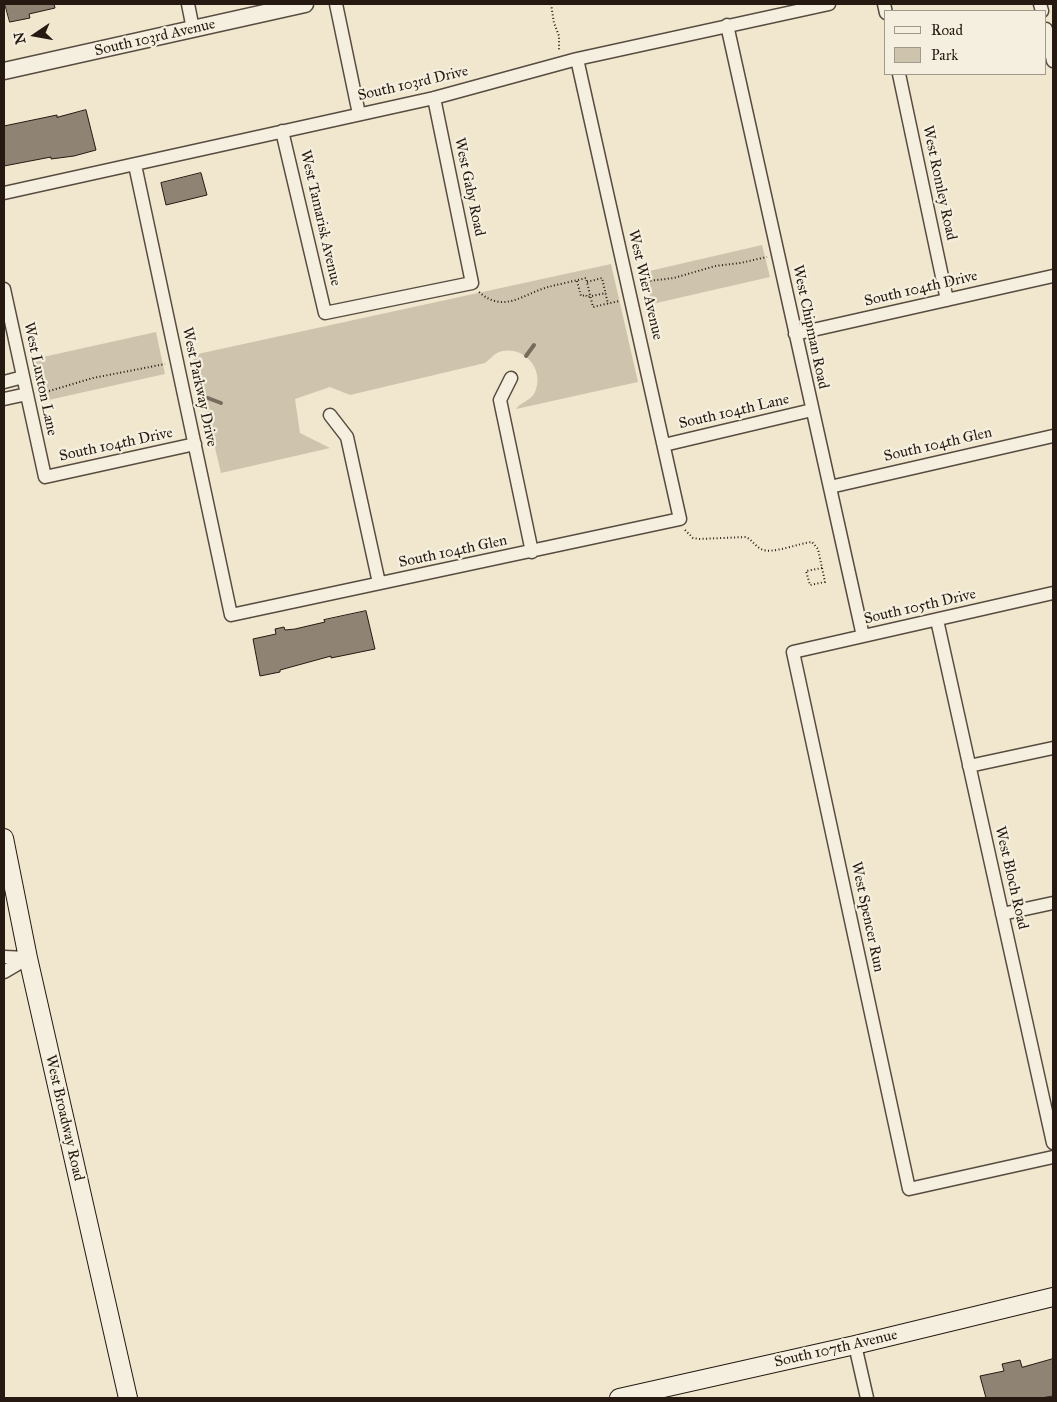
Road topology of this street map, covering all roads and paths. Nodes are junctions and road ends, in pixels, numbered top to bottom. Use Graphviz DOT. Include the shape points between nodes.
graph roads {
  1 [pos="188,4"];
  2 [pos="306,4"];
  3 [pos="336,4"];
  4 [pos="551,4"];
  5 [pos="829,4"];
  6 [pos="727,25"];
  7 [pos="193,29"];
  8 [pos="1047,33"];
  9 [pos="577,59"];
  10 [pos="1053,61"];
  11 [pos="561,63"];
  12 [pos="4,71"];
  13 [pos="899,75"];
  14 [pos="434,98"];
  15 [pos="359,114"];
  16 [pos="282,131"];
  17 [pos="135,165"];
  18 [pos="4,193"];
  19 [pos="778,255"];
  20 [pos="1053,276"];
  21 [pos="577,280"];
  22 [pos="587,282"];
  23 [pos="472,283"];
  24 [pos="628,284"];
  25 [pos="4,288"];
  26 [pos="606,293"];
  27 [pos="590,297"];
  28 [pos="631,298"];
  29 [pos="947,300"];
  30 [pos="608,304"];
  31 [pos="795,334"];
  32 [pos="177,361"];
  33 [pos="23,377"];
  34 [pos="511,378"];
  35 [pos="4,382"];
  36 [pos="32,394"];
  37 [pos="4,399"];
  38 [pos="812,410"];
  39 [pos="330,416"];
  40 [pos="1053,436"];
  41 [pos="195,444"];
  42 [pos="664,446"];
  43 [pos="44,477"];
  44 [pos="830,487"];
  45 [pos="680,520"];
  46 [pos="532,552"];
  47 [pos="822,568"];
  48 [pos="379,584"];
  49 [pos="1053,593"];
  50 [pos="231,615"];
  51 [pos="937,620"];
  52 [pos="863,636"];
  53 [pos="793,652"];
  54 [pos="1053,748"];
  55 [pos="969,766"];
  56 [pos="4,838"];
  57 [pos="1053,903"];
  58 [pos="1002,914"];
  59 [pos="4,957"];
  60 [pos="28,958"];
  61 [pos="4,972"];
  62 [pos="1053,1143"];
  63 [pos="1053,1157"];
  64 [pos="1053,1296"];
  65 [pos="855,1345"];
  66 [pos="128,1398"];
  67 [pos="619,1398"];
  68 [pos="867,1398"];
  1 -- 7 [label="street"];
  2 -- 7 [label="street, South 103rd Avenue"];
  3 -- 15 [label="street"];
  4 -- 11 [label="path" via="559,36"];
  5 -- 6 [label="street, South 103rd Drive"];
  6 -- 9 [label="street, South 103rd Drive"];
  6 -- 19 [label="street, West Chipman Road"];
  7 -- 12 [label="street, South 103rd Avenue"];
  8 -- 10 [label="street"];
  9 -- 11 [label="street, South 103rd Drive"];
  9 -- 24 [label="street, West Wier Avenue"];
  11 -- 14 [label="street, South 103rd Drive"];
  13 -- 29 [label="street, West Romley Road"];
  14 -- 15 [label="street, South 103rd Drive"];
  14 -- 23 [label="street, West Gaby Road"];
  15 -- 16 [label="street, South 103rd Drive"];
  16 -- 17 [label="street, South 103rd Drive"];
  16 -- 23 [label="street, West Tamarisk Avenue" via="325,313"];
  17 -- 18 [label="street, South 103rd Drive"];
  17 -- 32 [label="street, West Parkway Drive"];
  19 -- 24 [label="path" via="715,266 674,278"];
  19 -- 31 [label="street, West Chipman Road"];
  20 -- 29 [label="street, South 104th Drive"];
  21 -- 22 [label="path" via="586,278"];
  21 -- 23 [label="path" via="507,303 490,300"];
  21 -- 27 [label="path" via="581,296"];
  22 -- 26 [label="path" via="602,278"];
  22 -- 27 [label="path"];
  24 -- 28 [label="street, West Wier Avenue"];
  25 -- 33 [label="street, West Luxton Lane"];
  26 -- 27 [label="path"];
  26 -- 30 [label="path"];
  27 -- 30 [label="path" via="593,307"];
  28 -- 30 [label="path"];
  28 -- 42 [label="street, West Wier Avenue"];
  29 -- 31 [label="street, South 104th Drive"];
  31 -- 38 [label="street, West Chipman Road"];
  32 -- 36 [label="path"];
  32 -- 41 [label="street, West Parkway Drive"];
  33 -- 35 [label="street"];
  33 -- 36 [label="street, West Luxton Lane"];
  34 -- 46 [label="street" via="500,400"];
  36 -- 37 [label="street"];
  36 -- 43 [label="street, West Luxton Lane"];
  38 -- 42 [label="street, South 104th Lane"];
  38 -- 44 [label="street, West Chipman Road"];
  39 -- 48 [label="street" via="347,438"];
  40 -- 44 [label="street, South 104th Glen"];
  41 -- 43 [label="street, South 104th Drive"];
  41 -- 50 [label="street, West Parkway Drive"];
  42 -- 45 [label="street, West Wier Avenue"];
  44 -- 52 [label="street, West Chipman Road"];
  45 -- 46 [label="street, South 104th Glen"];
  45 -- 47 [label="path" via="693,538 746,537 764,551 812,542 818,549"];
  46 -- 48 [label="street, South 104th Glen"];
  47 -- 47 [label="path" via="825,582 810,585 806,571"];
  48 -- 50 [label="street, South 104th Glen"];
  49 -- 51 [label="street, South 105th Drive"];
  51 -- 52 [label="street, South 105th Drive"];
  51 -- 55 [label="street, West Bloch Road"];
  52 -- 53 [label="street, South 105th Drive"];
  53 -- 63 [label="street, West Spencer Run" via="909,1189"];
  54 -- 55 [label="street"];
  55 -- 58 [label="street, West Bloch Road"];
  56 -- 60 [label="main road, West Broadway Road"];
  57 -- 58 [label="street"];
  58 -- 62 [label="street, West Bloch Road"];
  59 -- 60 [label="street"];
  60 -- 61 [label="street"];
  60 -- 66 [label="main road, West Broadway Road"];
  64 -- 65 [label="main road, South 107th Avenue"];
  65 -- 67 [label="main road, South 107th Avenue"];
  65 -- 68 [label="street"];
}
